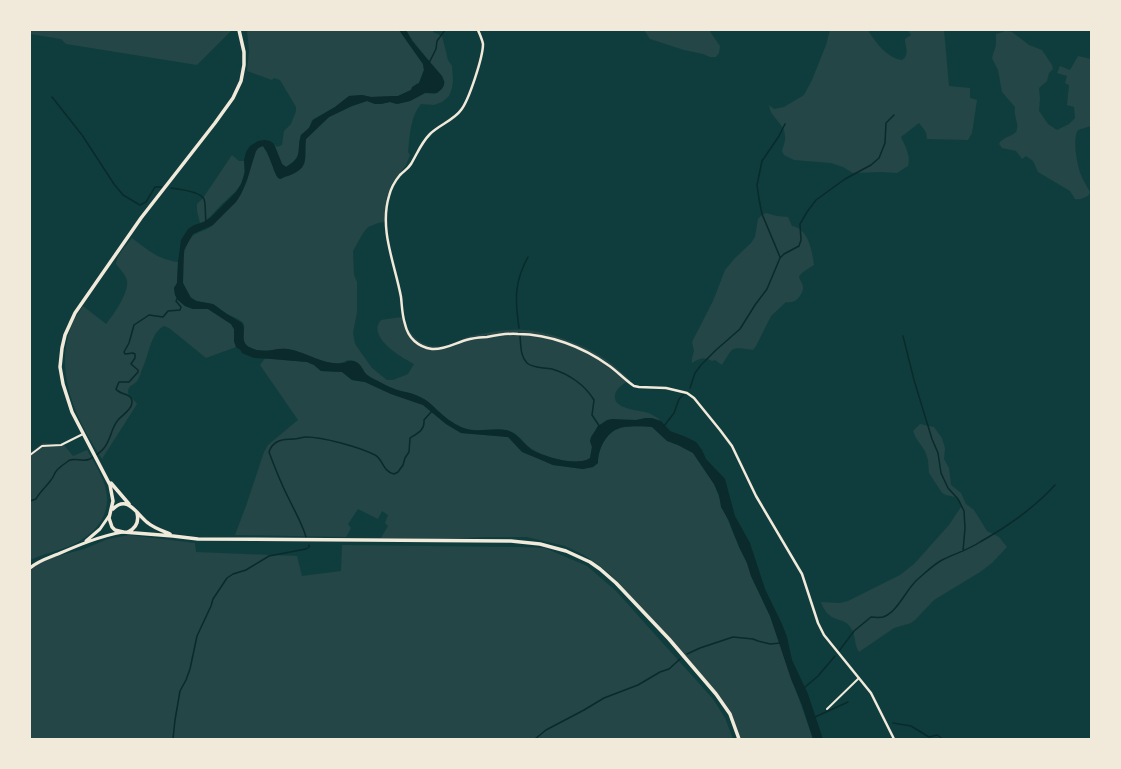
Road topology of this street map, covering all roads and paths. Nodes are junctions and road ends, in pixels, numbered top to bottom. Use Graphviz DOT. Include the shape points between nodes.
graph roads {
  1 [pos="239,30"];
  2 [pos="478,30"];
  3 [pos="83,434"];
  4 [pos="30,455"];
  5 [pos="108,479"];
  6 [pos="130,505"];
  7 [pos="111,512"];
  8 [pos="136,512"];
  9 [pos="125,532"];
  10 [pos="173,536"];
  11 [pos="81,544"];
  12 [pos="30,568"];
  13 [pos="859,678"];
  14 [pos="827,709"];
  15 [pos="739,739"];
  16 [pos="894,739"];
  1 -- 3 [label="main road" via="244,65 241,81 233,98 141,218 75,313 64,335 60,367 63,384 72,412"];
  2 -- 13 [label="street" via="482,39 482,53 462,109 424,140 411,164 391,189 387,206 386,230 408,332 418,344 438,349 504,334 527,334 554,340 592,355 634,386 666,388 690,395 732,446 756,496 802,574 824,635"];
  3 -- 4 [label="street" via="61,445 42,446"];
  3 -- 5 [label="main road"];
  5 -- 6 [label="main road"];
  5 -- 7 [label="main road" via="112,493"];
  6 -- 7 [label="main road" via="118,505"];
  6 -- 8 [label="main road"];
  7 -- 9 [label="main road" via="109,518 112,526 115,530"];
  7 -- 11 [label="main road" via="100,529"];
  8 -- 9 [label="main road" via="137,522 134,528"];
  8 -- 10 [label="main road" via="149,524"];
  9 -- 10 [label="main road"];
  9 -- 11 [label="main road"];
  10 -- 15 [label="main road" via="215,540 511,541 540,544 574,554 600,569 616,583 669,639 724,704"];
  11 -- 12 [label="main road" via="40,561"];
  13 -- 14 [label="street"];
  13 -- 16 [label="street" via="871,693"];
}
